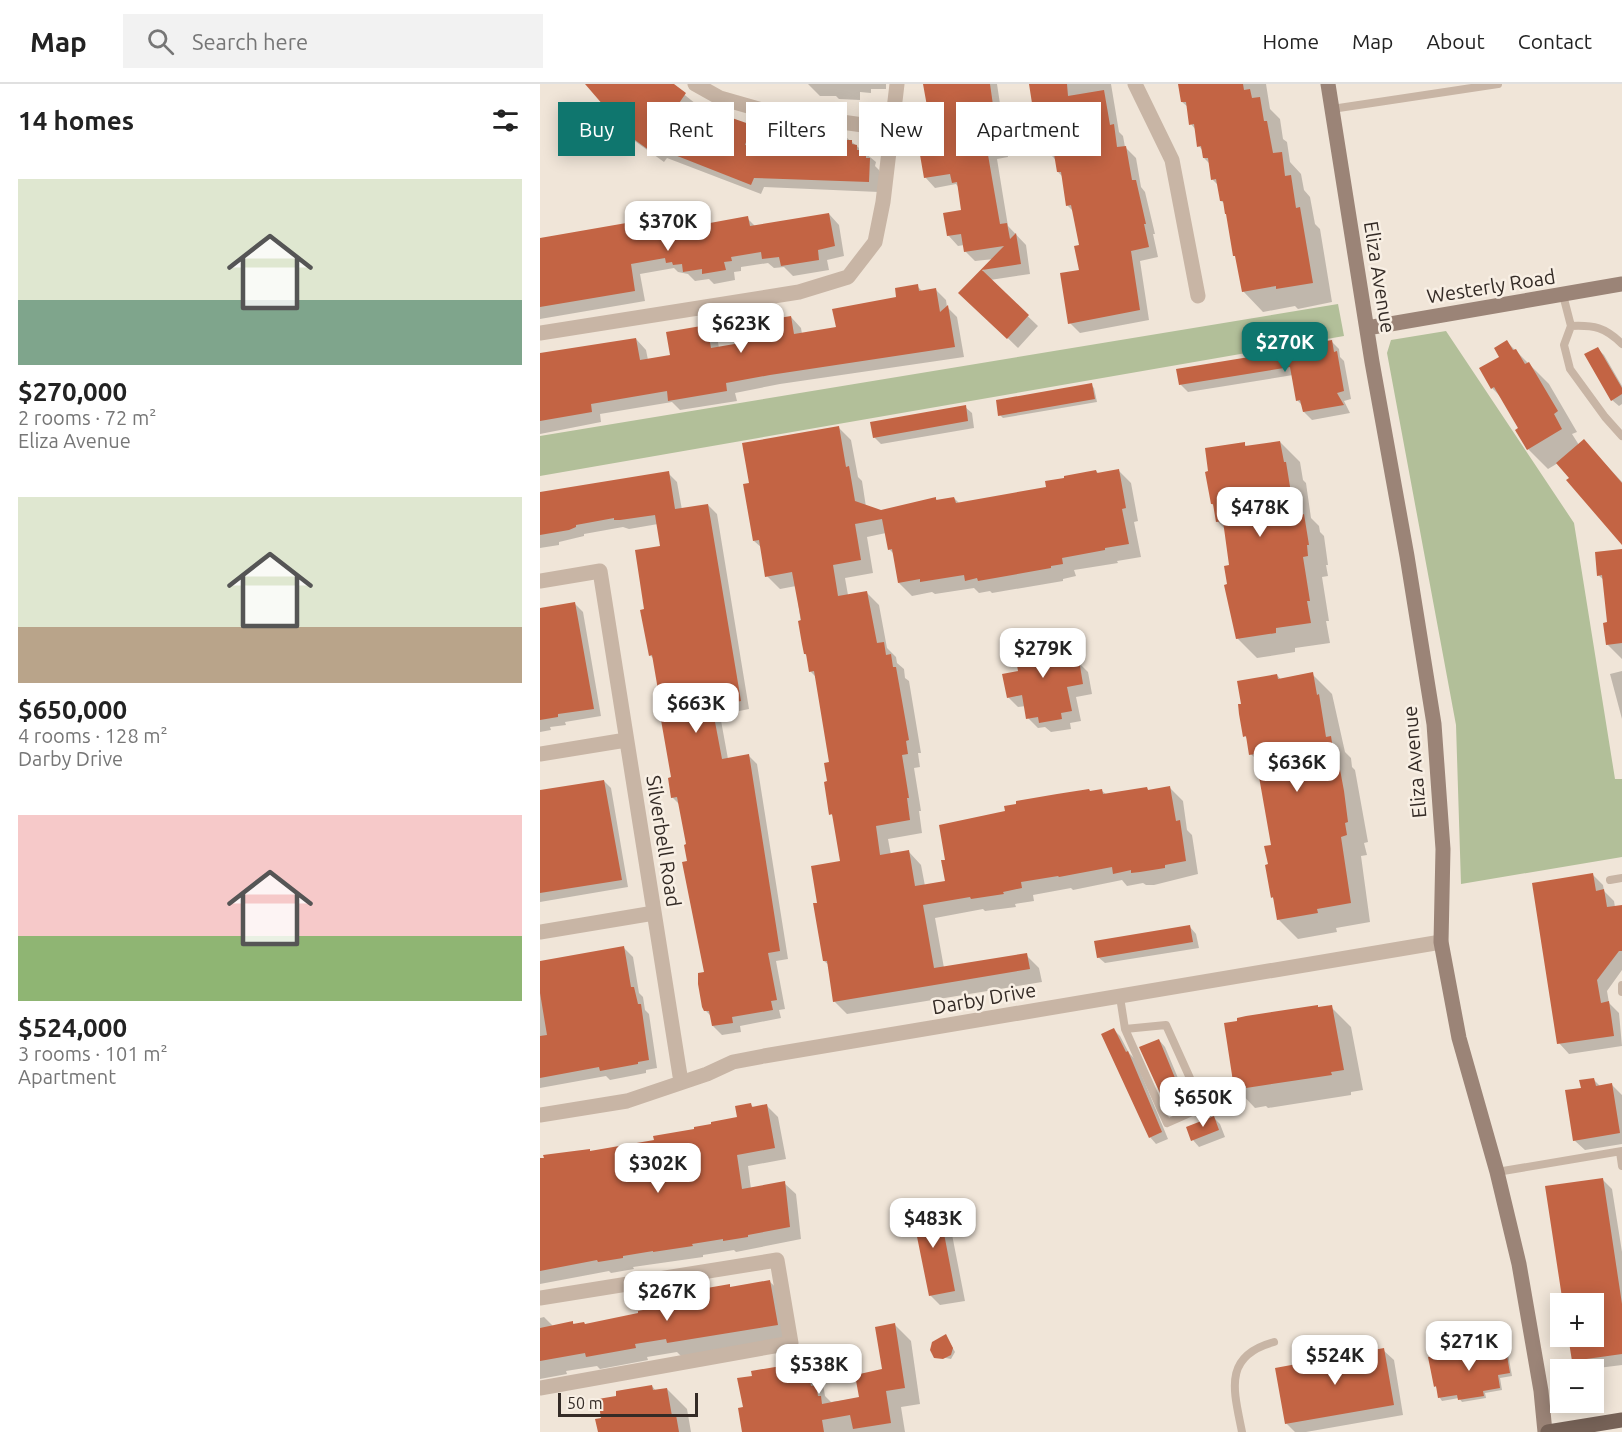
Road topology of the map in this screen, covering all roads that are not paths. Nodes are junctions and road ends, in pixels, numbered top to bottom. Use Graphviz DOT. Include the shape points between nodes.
graph roads {
  1 [pos="695,84"];
  2 [pos="897,84"];
  3 [pos="1135,84"];
  4 [pos="1328,84"];
  5 [pos="1498,84"];
  6 [pos="895,102"];
  7 [pos="1332,109"];
  8 [pos="859,124"];
  9 [pos="889,156"];
  10 [pos="1622,284"];
  11 [pos="1563,295"];
  12 [pos="1198,296"];
  13 [pos="1571,326"];
  14 [pos="1367,328"];
  15 [pos="540,333"];
  16 [pos="1622,344"];
  17 [pos="1622,435"];
  18 [pos="540,581"];
  19 [pos="626,740"];
  20 [pos="540,754"];
  21 [pos="1622,878"];
  22 [pos="1610,880"];
  23 [pos="654,913"];
  24 [pos="540,932"];
  25 [pos="1441,942"];
  26 [pos="1622,986"];
  27 [pos="1622,992"];
  28 [pos="1120,997"];
  29 [pos="1125,1029"];
  30 [pos="681,1082"];
  31 [pos="540,1116"];
  32 [pos="1621,1152"];
  33 [pos="1622,1166"];
  34 [pos="1497,1172"];
  35 [pos="540,1298"];
  36 [pos="1274,1342"];
  37 [pos="540,1388"];
  38 [pos="1622,1420"];
  39 [pos="1242,1432"];
  40 [pos="1546,1432"];
  1 -- 8 [label="street" via="720,98 769,112"];
  2 -- 6 [label="street"];
  3 -- 12 [label="street" via="1172,160"];
  4 -- 7 [label="street, Eliza Avenue"];
  5 -- 7 [label="lane"];
  7 -- 14 [label="street, Eliza Avenue"];
  9 -- 15 [label="street" via="875,242 848,277 799,292"];
  10 -- 11 [label="street, Westerly Road"];
  11 -- 13 [label="lane"];
  11 -- 14 [label="street, Westerly Road"];
  13 -- 16 [label="lane" via="1594,325"];
  13 -- 17 [label="lane" via="1564,345 1570,369"];
  14 -- 25 [label="street, Eliza Avenue" via="1434,724 1443,849"];
  18 -- 19 [label="street, Silverbell Road" via="600,571"];
  19 -- 20 [label="street"];
  19 -- 23 [label="street, Silverbell Road"];
  21 -- 22 [label="lane"];
  23 -- 24 [label="street"];
  23 -- 30 [label="street, Silverbell Road"];
  25 -- 28 [label="street, Darby Drive"];
  25 -- 34 [label="street, Eliza Avenue" via="1459,1038"];
  26 -- 27 [label="lane"];
  28 -- 29 [label="lane"];
  28 -- 30 [label="street, Darby Drive" via="764,1056 734,1062"];
  29 -- 29 [label="lane" via="1167,1123 1203,1107 1166,1025"];
  30 -- 31 [label="street, Darby Drive" via="627,1101"];
  32 -- 33 [label="lane"];
  32 -- 34 [label="lane"];
  34 -- 40 [label="street, Eliza Avenue" via="1523,1286"];
  35 -- 37 [label="street" via="777,1260 791,1343"];
  36 -- 39 [label="lane" via="1248,1354 1238,1366 1234,1381"];
  38 -- 40 [label="main road"];
}
